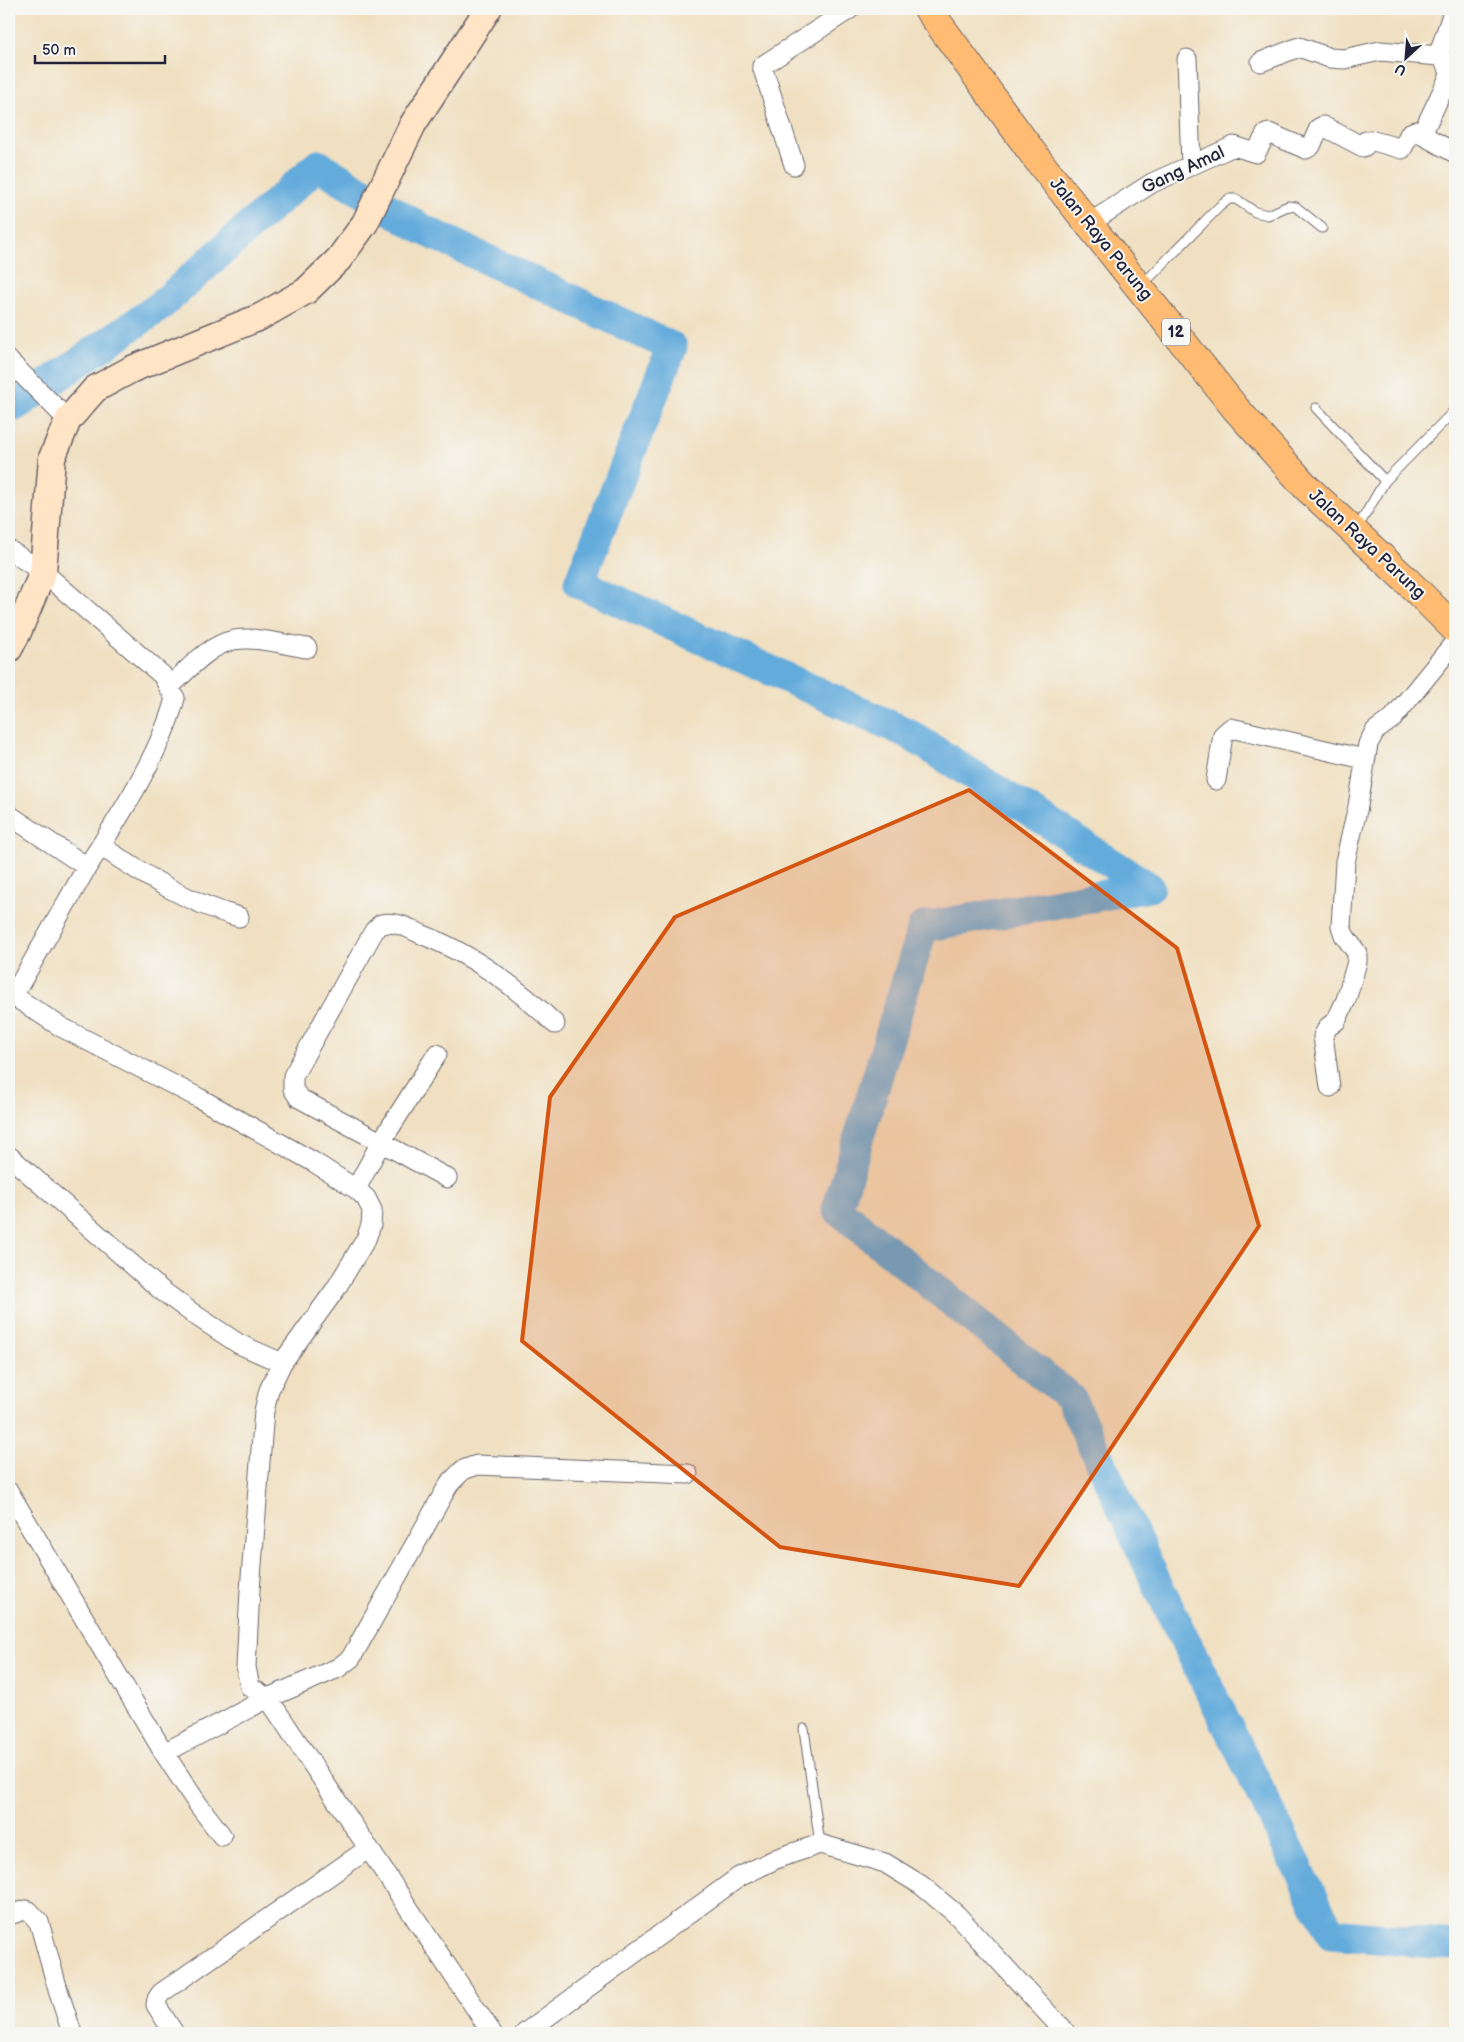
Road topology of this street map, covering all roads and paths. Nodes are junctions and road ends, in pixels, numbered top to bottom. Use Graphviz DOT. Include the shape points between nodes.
graph roads {
  1 [pos="488,9"];
  2 [pos="850,9"];
  3 [pos="928,9"];
  4 [pos="950,9"];
  5 [pos="1454,9"];
  6 [pos="1439,56"];
  7 [pos="1187,59"];
  8 [pos="1261,62"];
  9 [pos="1422,134"];
  10 [pos="1455,153"];
  11 [pos="794,165"];
  12 [pos="1192,165"];
  13 [pos="1099,217"];
  14 [pos="1322,228"];
  15 [pos="1145,280"];
  16 [pos="13,365"];
  17 [pos="1316,408"];
  18 [pos="1455,410"];
  19 [pos="68,420"];
  20 [pos="1385,480"];
  21 [pos="1362,520"];
  22 [pos="9,550"];
  23 [pos="42,572"];
  24 [pos="1455,606"];
  25 [pos="1455,629"];
  26 [pos="1455,642"];
  27 [pos="307,648"];
  28 [pos="9,649"];
  29 [pos="169,688"];
  30 [pos="1364,758"];
  31 [pos="1216,780"];
  32 [pos="9,815"];
  33 [pos="101,846"];
  34 [pos="87,867"];
  35 [pos="239,917"];
  36 [pos="11,994"];
  37 [pos="555,1024"];
  38 [pos="437,1054"];
  39 [pos="1330,1087"];
  40 [pos="381,1142"];
  41 [pos="9,1156"];
  42 [pos="447,1178"];
  43 [pos="356,1189"];
  44 [pos="282,1363"];
  45 [pos="688,1474"];
  46 [pos="9,1492"];
  47 [pos="268,1698"];
  48 [pos="804,1729"];
  49 [pos="164,1753"];
  50 [pos="222,1836"];
  51 [pos="820,1844"];
  52 [pos="369,1848"];
  53 [pos="9,1914"];
  54 [pos="72,2033"];
  55 [pos="174,2033"];
  56 [pos="492,2033"];
  57 [pos="525,2033"];
  58 [pos="1066,2033"];
  1 -- 19 [label="street" via="413,124 365,224 339,259 306,291 260,317 132,368 95,389"];
  2 -- 11 [label="street" via="762,66"];
  3 -- 15 [label="highway, Jalan Raya Parung / 12" via="1037,159"];
  4 -- 13 [label="highway, Jalan Raya Parung / 12"];
  5 -- 6 [label="street"];
  6 -- 8 [label="street" via="1380,51 1344,59 1330,58 1299,47"];
  6 -- 9 [label="street" via="1450,75"];
  7 -- 12 [label="street"];
  9 -- 10 [label="street"];
  9 -- 12 [label="street, Gang Amal" via="1412,131 1402,149 1370,140 1363,147 1323,126 1306,149 1269,133 1254,154 1234,146"];
  12 -- 13 [label="street, Gang Amal" via="1152,183"];
  13 -- 15 [label="highway, Jalan Raya Parung / 12"];
  14 -- 15 [label="lane" via="1296,207 1288,206 1268,215 1256,212 1236,199 1229,199"];
  15 -- 21 [label="highway, Jalan Raya Parung / 12" via="1184,322 1255,412 1311,473"];
  15 -- 25 [label="highway, Jalan Raya Parung / 12" via="1236,409 1307,488"];
  16 -- 19 [label="street"];
  17 -- 20 [label="lane"];
  18 -- 20 [label="lane"];
  19 -- 23 [label="street" via="52,458"];
  20 -- 21 [label="lane"];
  21 -- 24 [label="highway, Jalan Raya Parung / 12"];
  22 -- 23 [label="street"];
  23 -- 28 [label="street"];
  23 -- 29 [label="street" via="162,675"];
  26 -- 30 [label="street" via="1393,718 1375,731"];
  27 -- 29 [label="street" via="234,640 203,656"];
  29 -- 33 [label="street" via="175,698 170,720"];
  30 -- 31 [label="street" via="1231,728 1223,734"];
  30 -- 39 [label="street" via="1358,806 1345,862 1341,926 1357,953 1357,962 1346,1000 1336,1021 1323,1036"];
  32 -- 34 [label="street"];
  33 -- 34 [label="street"];
  33 -- 35 [label="street" via="196,902"];
  34 -- 36 [label="street"];
  36 -- 43 [label="street" via="61,1027 259,1130"];
  37 -- 40 [label="street" via="509,984 473,960 396,923 381,924 374,931 293,1076 293,1089 299,1098"];
  38 -- 40 [label="street"];
  40 -- 42 [label="street"];
  40 -- 43 [label="street"];
  41 -- 44 [label="street" via="161,1290 239,1344"];
  43 -- 44 [label="street" via="372,1210 366,1239 335,1290"];
  44 -- 47 [label="street" via="269,1390 264,1412 246,1667 250,1687"];
  45 -- 47 [label="street" via="477,1465 462,1470 449,1484 350,1658 338,1668"];
  46 -- 49 [label="street"];
  47 -- 49 [label="street"];
  47 -- 52 [label="street"];
  48 -- 51 [label="lane"];
  49 -- 50 [label="street"];
  51 -- 57 [label="street" via="778,1858 738,1877"];
  51 -- 58 [label="street" via="884,1863 921,1885 963,1922"];
  52 -- 55 [label="street" via="161,1993 156,2005"];
  52 -- 56 [label="street"];
  53 -- 54 [label="street" via="29,1911 39,1922"];
}
